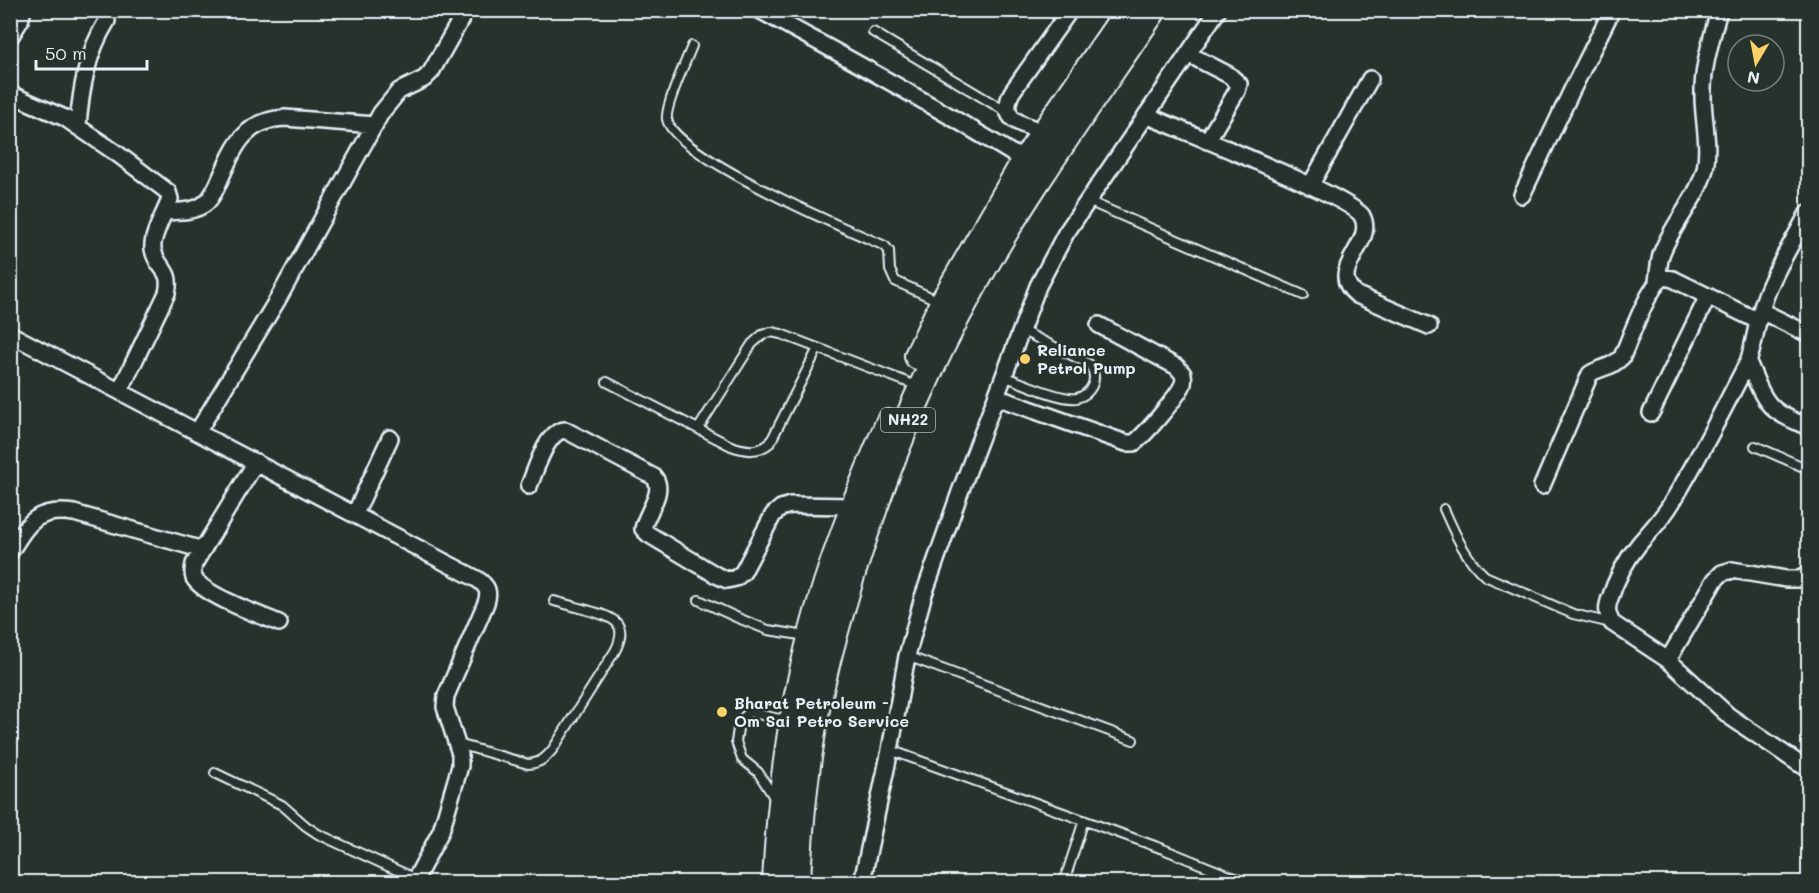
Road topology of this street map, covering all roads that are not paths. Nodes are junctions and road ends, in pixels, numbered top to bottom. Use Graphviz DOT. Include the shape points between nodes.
graph roads {
  1 [pos="23,10"];
  2 [pos="466,10"];
  3 [pos="759,10"];
  4 [pos="1070,10"];
  5 [pos="1129,10"];
  6 [pos="1152,10"];
  7 [pos="1218,10"];
  8 [pos="1612,10"];
  9 [pos="1719,10"];
  10 [pos="107,21"];
  11 [pos="873,33"];
  12 [pos="10,37"];
  13 [pos="692,46"];
  14 [pos="1188,54"];
  15 [pos="1370,79"];
  16 [pos="10,94"];
  17 [pos="1007,112"];
  18 [pos="1146,115"];
  19 [pos="375,124"];
  20 [pos="78,126"];
  21 [pos="1046,133"];
  22 [pos="1207,141"];
  23 [pos="1025,161"];
  24 [pos="1310,186"];
  25 [pos="1522,195"];
  26 [pos="1088,201"];
  27 [pos="165,212"];
  28 [pos="1809,213"];
  29 [pos="1657,282"];
  30 [pos="1304,295"];
  31 [pos="1708,296"];
  32 [pos="943,303"];
  33 [pos="1760,316"];
  34 [pos="1099,325"];
  35 [pos="1429,326"];
  36 [pos="1021,330"];
  37 [pos="10,334"];
  38 [pos="1809,334"];
  39 [pos="818,348"];
  40 [pos="1748,362"];
  41 [pos="1004,376"];
  42 [pos="607,382"];
  43 [pos="907,382"];
  44 [pos="120,391"];
  45 [pos="996,397"];
  46 [pos="1651,413"];
  47 [pos="1809,427"];
  48 [pos="698,429"];
  49 [pos="198,431"];
  50 [pos="390,438"];
  51 [pos="1755,446"];
  52 [pos="256,462"];
  53 [pos="1809,469"];
  54 [pos="529,486"];
  55 [pos="1542,486"];
  56 [pos="853,507"];
  57 [pos="1444,509"];
  58 [pos="355,514"];
  59 [pos="203,550"];
  60 [pos="10,552"];
  61 [pos="1809,574"];
  62 [pos="699,600"];
  63 [pos="554,601"];
  64 [pos="279,623"];
  65 [pos="1612,623"];
  66 [pos="811,637"];
  67 [pos="907,656"];
  68 [pos="1668,660"];
  69 [pos="795,712"];
  70 [pos="1133,740"];
  71 [pos="456,743"];
  72 [pos="890,750"];
  73 [pos="1809,768"];
  74 [pos="215,773"];
  75 [pos="782,810"];
  76 [pos="1084,820"];
  77 [pos="415,881"];
  78 [pos="776,882"];
  79 [pos="797,882"];
  80 [pos="862,882"];
  81 [pos="1064,882"];
  82 [pos="1245,882"];
  1 -- 12 [label="street"];
  2 -- 19 [label="street" via="431,72 399,91"];
  3 -- 23 [label="street"];
  4 -- 17 [label="street" via="1012,93"];
  5 -- 21 [label="highway, NH22"];
  6 -- 79 [label="highway, NH22" via="1002,236 921,388 876,501 832,638 810,740"];
  7 -- 14 [label="street"];
  8 -- 25 [label="street"];
  9 -- 29 [label="street" via="1705,66 1706,163 1662,254"];
  10 -- 20 [label="street" via="88,62"];
  11 -- 17 [label="lane"];
  13 -- 32 [label="lane" via="666,117 678,136 728,171 885,246 890,251 890,270 895,281"];
  14 -- 18 [label="street"];
  14 -- 22 [label="street" via="1239,84"];
  15 -- 24 [label="street"];
  16 -- 20 [label="street"];
  17 -- 21 [label="street" via="1013,120"];
  18 -- 22 [label="street"];
  18 -- 26 [label="street"];
  19 -- 27 [label="street" via="285,118 266,121 245,133 236,144 210,199 190,210"];
  19 -- 49 [label="street" via="283,290"];
  20 -- 27 [label="street" via="162,186 170,198"];
  21 -- 23 [label="highway, NH22"];
  22 -- 24 [label="street"];
  23 -- 32 [label="highway, NH22"];
  24 -- 35 [label="street" via="1361,214 1364,233 1346,272 1345,282 1350,290"];
  26 -- 30 [label="lane"];
  26 -- 36 [label="street" via="1054,253"];
  27 -- 44 [label="street" via="153,249 170,283"];
  28 -- 33 [label="street" via="1768,291"];
  29 -- 31 [label="street" via="1663,277 1673,279"];
  29 -- 55 [label="street" via="1622,357 1590,374"];
  31 -- 33 [label="street"];
  31 -- 46 [label="street"];
  32 -- 43 [label="highway, NH22"];
  33 -- 38 [label="street"];
  33 -- 40 [label="street"];
  34 -- 45 [label="street" via="1183,374 1180,389 1134,443"];
  36 -- 41 [label="street"];
  36 -- 41 [label="lane" via="1089,364 1095,377 1093,385 1088,393 1065,398"];
  37 -- 44 [label="street"];
  39 -- 43 [label="lane"];
  39 -- 48 [label="lane" via="781,334 762,335 752,344"];
  39 -- 48 [label="lane" via="776,434 764,449 742,450"];
  40 -- 47 [label="street" via="1772,408"];
  40 -- 65 [label="street" via="1675,498 1629,559 1608,603 1607,614"];
  41 -- 45 [label="street"];
  42 -- 48 [label="lane"];
  43 -- 56 [label="highway, NH22"];
  44 -- 49 [label="street"];
  45 -- 67 [label="street" via="923,597"];
  49 -- 52 [label="street"];
  50 -- 58 [label="street"];
  51 -- 53 [label="lane"];
  52 -- 58 [label="street"];
  52 -- 59 [label="street"];
  54 -- 56 [label="street" via="549,440 559,430 565,430 654,477 659,489 643,529 727,580 742,572 773,515 781,508"];
  56 -- 66 [label="highway, NH22"];
  57 -- 65 [label="lane" via="1463,550 1485,576 1573,614"];
  58 -- 71 [label="street" via="486,585 486,603 446,696 445,707"];
  59 -- 60 [label="street" via="74,513 52,512 33,521"];
  59 -- 64 [label="street" via="193,572 201,586"];
  61 -- 68 [label="street" via="1801,579 1786,579 1732,570 1722,573"];
  62 -- 66 [label="lane" via="761,627"];
  63 -- 71 [label="lane" via="610,616 621,631 615,651 553,749 545,759 528,764"];
  65 -- 68 [label="street"];
  66 -- 69 [label="highway, NH22"];
  67 -- 70 [label="lane"];
  67 -- 72 [label="street"];
  68 -- 73 [label="street" via="1729,716"];
  69 -- 75 [label="highway, NH22"];
  69 -- 75 [label="lane" via="779,719 749,712 739,722 736,742 742,759 758,772"];
  71 -- 77 [label="street" via="460,766 444,822"];
  72 -- 76 [label="lane"];
  72 -- 80 [label="street"];
  74 -- 77 [label="lane" via="282,805 318,834"];
  75 -- 78 [label="highway, NH22"];
  76 -- 81 [label="lane"];
  76 -- 82 [label="lane"];
}
